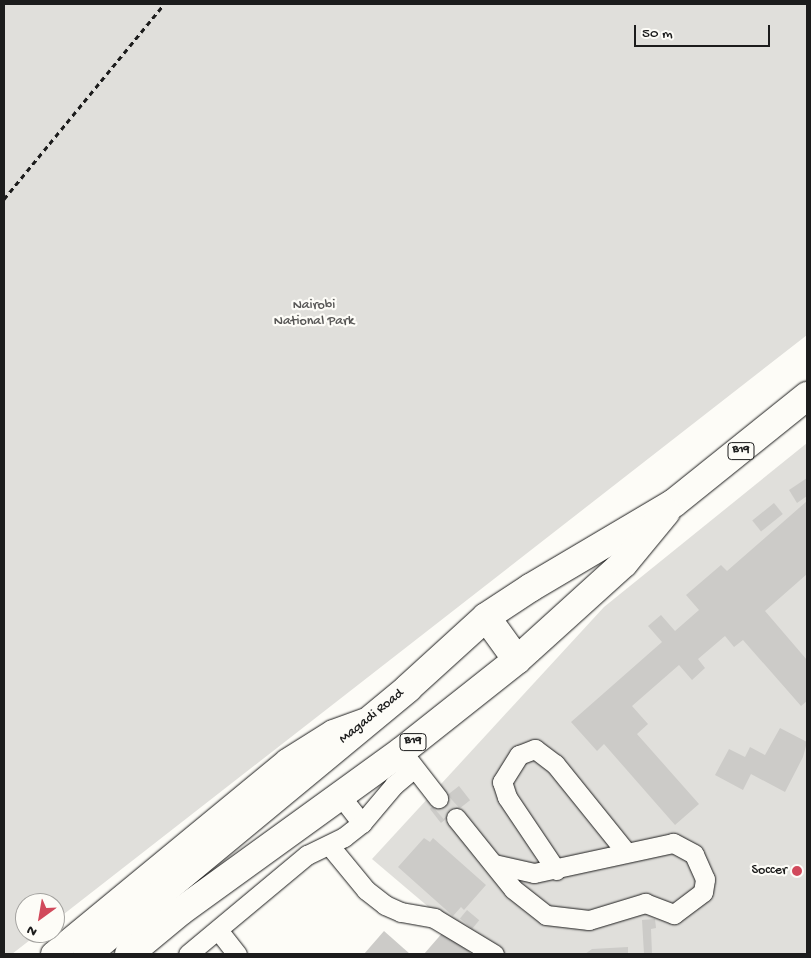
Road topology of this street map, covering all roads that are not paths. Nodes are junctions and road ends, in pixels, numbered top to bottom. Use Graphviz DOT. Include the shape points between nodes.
graph roads {
  1 [pos="807,396"];
  2 [pos="674,503"];
  3 [pos="486,617"];
  4 [pos="516,660"];
  5 [pos="367,720"];
  6 [pos="408,759"];
  7 [pos="339,794"];
  8 [pos="438,798"];
  9 [pos="456,818"];
  10 [pos="362,823"];
  11 [pos="329,845"];
  12 [pos="626,852"];
  13 [pos="494,864"];
  14 [pos="556,870"];
  15 [pos="218,930"];
  16 [pos="197,952"];
  17 [pos="53,954"];
  18 [pos="87,954"];
  19 [pos="129,954"];
  20 [pos="237,954"];
  21 [pos="494,954"];
  1 -- 2 [label="highway, Magadi Road / B19"];
  2 -- 3 [label="highway, Magadi Road / B19"];
  2 -- 4 [label="highway, Magadi Road / B19" via="624,563"];
  3 -- 4 [label="highway"];
  3 -- 5 [label="highway, Magadi Road / B19" via="408,688"];
  4 -- 6 [label="highway, Magadi Road / B19"];
  5 -- 17 [label="main road" via="333,732 287,762"];
  5 -- 18 [label="highway, Magadi Road / B19"];
  6 -- 7 [label="highway, Magadi Road / B19"];
  6 -- 8 [label="lane"];
  6 -- 10 [label="lane" via="394,785"];
  7 -- 10 [label="lane"];
  7 -- 19 [label="highway, Magadi Road / B19" via="181,911"];
  9 -- 13 [label="lane"];
  10 -- 11 [label="lane"];
  11 -- 15 [label="lane" via="307,855"];
  11 -- 21 [label="lane" via="366,890 385,905 401,912 434,918"];
  12 -- 13 [label="lane" via="673,843 694,854 705,879 703,892 674,914 645,903 589,920 546,915 512,890"];
  12 -- 14 [label="lane"];
  12 -- 14 [label="lane" via="555,764 535,749 519,755 502,782 507,797"];
  13 -- 14 [label="lane" via="534,873"];
  15 -- 16 [label="lane"];
  15 -- 20 [label="lane"];
}
